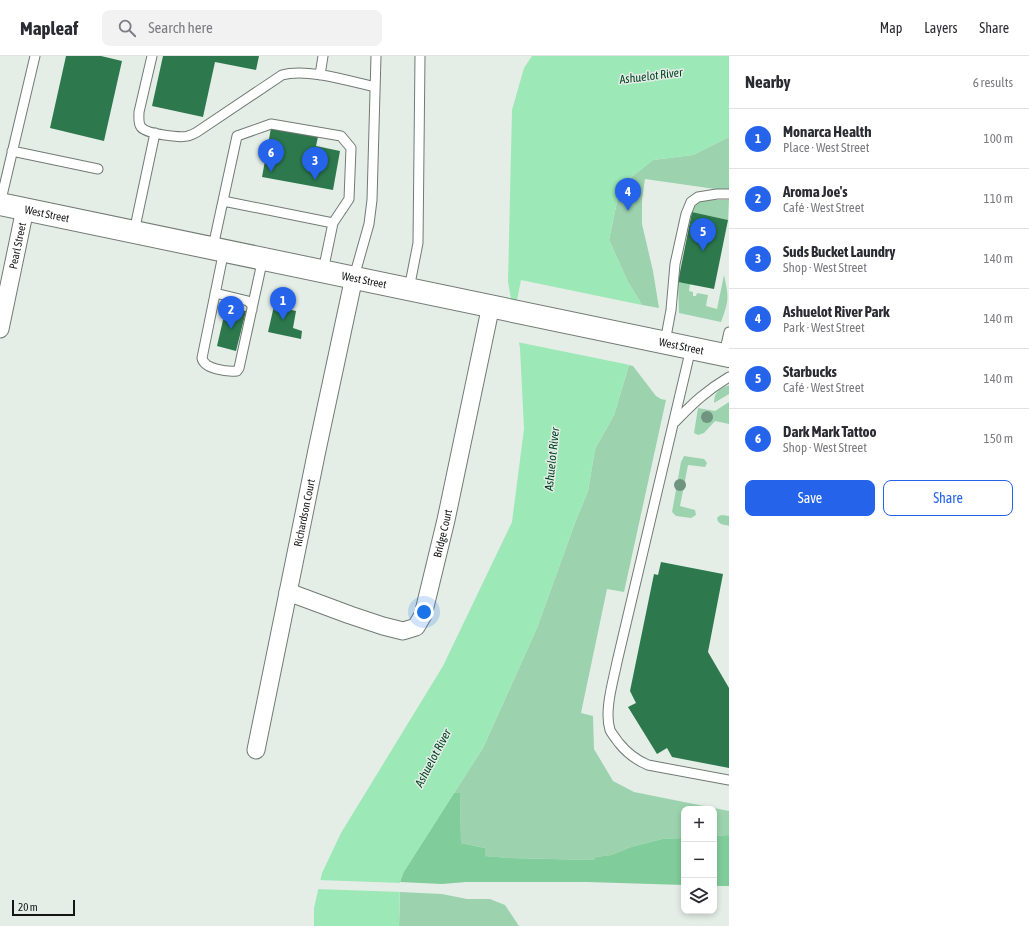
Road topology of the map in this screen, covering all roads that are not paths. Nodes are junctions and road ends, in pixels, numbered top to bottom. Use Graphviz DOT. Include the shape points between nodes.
graph roads {
  1 [pos="35,56"];
  2 [pos="152,56"];
  3 [pos="323,56"];
  4 [pos="376,56"];
  5 [pos="420,56"];
  6 [pos="320,75"];
  7 [pos="375,87"];
  8 [pos="155,133"];
  9 [pos="12,151"];
  10 [pos="98,170"];
  11 [pos="729,194"];
  12 [pos="223,201"];
  13 [pos="0,204"];
  14 [pos="24,209"];
  15 [pos="333,223"];
  16 [pos="134,232"];
  17 [pos="218,248"];
  18 [pos="263,258"];
  19 [pos="323,271"];
  20 [pos="354,277"];
  21 [pos="409,288"];
  22 [pos="215,293"];
  23 [pos="491,305"];
  24 [pos="252,312"];
  25 [pos="0,329"];
  26 [pos="729,332"];
  27 [pos="665,342"];
  28 [pos="691,348"];
  29 [pos="726,355"];
  30 [pos="729,377"];
  31 [pos="674,423"];
  32 [pos="288,592"];
  33 [pos="256,750"];
  34 [pos="729,780"];
  1 -- 9 [label="lane"];
  2 -- 8 [label="lane" via="139,120 144,130"];
  3 -- 6 [label="lane"];
  4 -- 7 [label="lane"];
  5 -- 21 [label="lane" via="418,243"];
  6 -- 7 [label="lane"];
  6 -- 8 [label="lane" via="282,75 188,136"];
  7 -- 20 [label="lane" via="372,200 369,224"];
  8 -- 16 [label="lane"];
  9 -- 10 [label="lane"];
  9 -- 13 [label="lane"];
  11 -- 27 [label="lane" via="717,194 691,202 675,264"];
  12 -- 15 [label="lane"];
  12 -- 15 [label="lane" via="237,136 271,124 341,136 351,148 349,198"];
  12 -- 17 [label="lane"];
  13 -- 14 [label="street, West Street"];
  14 -- 16 [label="street, West Street"];
  14 -- 25 [label="street, Pearl Street"];
  15 -- 19 [label="lane"];
  16 -- 17 [label="street, West Street"];
  17 -- 18 [label="street, West Street"];
  17 -- 22 [label="lane"];
  18 -- 19 [label="street, West Street"];
  18 -- 24 [label="lane"];
  19 -- 20 [label="street, West Street"];
  20 -- 21 [label="street, West Street"];
  20 -- 32 [label="street, Richardson Court"];
  21 -- 23 [label="street, West Street"];
  22 -- 24 [label="lane" via="248,301 252,305"];
  22 -- 24 [label="lane" via="202,358 208,366 237,371"];
  23 -- 27 [label="street, West Street"];
  23 -- 32 [label="street, Bridge Court" via="424,615 416,627 403,631 383,626"];
  26 -- 29 [label="lane"];
  27 -- 28 [label="street, West Street"];
  28 -- 29 [label="street, West Street"];
  28 -- 31 [label="lane"];
  30 -- 31 [label="lane" via="710,388"];
  31 -- 34 [label="lane" via="617,662 608,721 614,737 638,761"];
  32 -- 33 [label="street, Richardson Court"];
}
